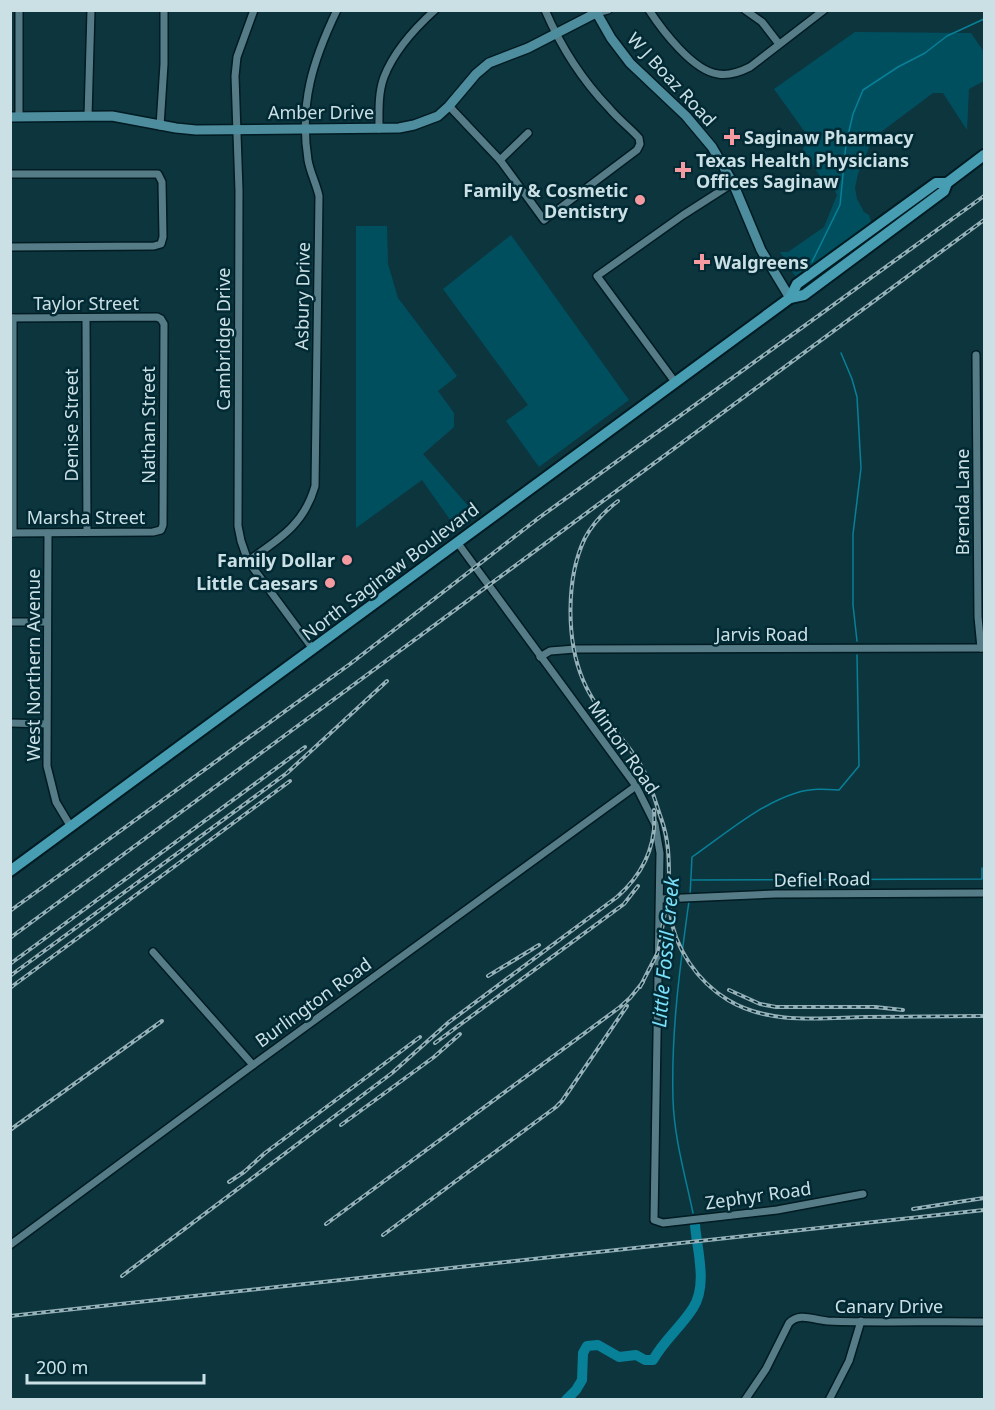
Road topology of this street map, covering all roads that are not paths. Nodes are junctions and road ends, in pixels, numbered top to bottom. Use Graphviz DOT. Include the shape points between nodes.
graph roads {
  1 [pos="19,10"];
  2 [pos="91,10"];
  3 [pos="164,10"];
  4 [pos="254,10"];
  5 [pos="338,10"];
  6 [pos="435,10"];
  7 [pos="545,10"];
  8 [pos="608,10"];
  9 [pos="648,10"];
  10 [pos="745,10"];
  11 [pos="824,10"];
  12 [pos="596,11"];
  13 [pos="556,34"];
  14 [pos="779,44"];
  15 [pos="449,106"];
  16 [pos="88,116"];
  17 [pos="15,117"];
  18 [pos="160,126"];
  19 [pos="236,129"];
  20 [pos="306,129"];
  21 [pos="379,129"];
  22 [pos="528,134"];
  23 [pos="984,155"];
  24 [pos="500,160"];
  25 [pos="10,174"];
  26 [pos="733,183"];
  27 [pos="10,247"];
  28 [pos="790,298"];
  29 [pos="12,318"];
  30 [pos="86,318"];
  31 [pos="161,319"];
  32 [pos="976,355"];
  33 [pos="675,382"];
  34 [pos="160,530"];
  35 [pos="87,532"];
  36 [pos="12,533"];
  37 [pos="48,533"];
  38 [pos="457,542"];
  39 [pos="248,561"];
  40 [pos="10,622"];
  41 [pos="47,622"];
  42 [pos="983,648"];
  43 [pos="313,649"];
  44 [pos="540,657"];
  45 [pos="10,723"];
  46 [pos="46,723"];
  47 [pos="636,786"];
  48 [pos="71,827"];
  49 [pos="10,871"];
  50 [pos="984,893"];
  51 [pos="660,899"];
  52 [pos="153,952"];
  53 [pos="253,1065"];
  54 [pos="863,1194"];
  55 [pos="656,1221"];
  56 [pos="10,1245"];
  57 [pos="861,1321"];
  58 [pos="984,1322"];
  59 [pos="748,1397"];
  60 [pos="758,1400"];
  61 [pos="829,1400"];
  1 -- 17 [label="street"];
  2 -- 16 [label="street"];
  3 -- 18 [label="street"];
  4 -- 19 [label="street, Cambridge Drive" via="236,63"];
  5 -- 20 [label="street, Asbury Drive" via="313,67"];
  6 -- 21 [label="street" via="408,37 391,62 383,79"];
  7 -- 13 [label="street"];
  8 -- 12 [label="street"];
  9 -- 14 [label="street" via="681,51 716,74 750,68"];
  10 -- 14 [label="street" via="762,22"];
  11 -- 14 [label="street"];
  12 -- 13 [label="street, Amber Drive"];
  12 -- 26 [label="street, W J Boaz Road" via="630,63 703,135"];
  13 -- 15 [label="street, Amber Drive" via="489,63"];
  13 -- 24 [label="street" via="591,88 640,142 636,150 544,220"];
  15 -- 21 [label="street, Amber Drive" via="438,116 414,125"];
  15 -- 24 [label="street"];
  16 -- 17 [label="street, Amber Drive"];
  16 -- 18 [label="street, Amber Drive" via="112,116"];
  18 -- 19 [label="street, Amber Drive"];
  19 -- 20 [label="street, Amber Drive"];
  19 -- 39 [label="street, Cambridge Drive" via="238,517"];
  20 -- 21 [label="street, Amber Drive"];
  20 -- 39 [label="street, Asbury Drive" via="308,160 319,196 315,486 308,509 291,530"];
  22 -- 24 [label="street"];
  23 -- 28 [label="main road, North Saginaw Boulevard" via="947,183 936,183 797,284"];
  25 -- 27 [label="street" via="158,174 162,182 163,237 161,244 154,246"];
  26 -- 28 [label="street, W J Boaz Road" via="761,250"];
  26 -- 33 [label="street" via="597,276"];
  28 -- 33 [label="main road, North Saginaw Boulevard"];
  29 -- 30 [label="street, Taylor Street"];
  29 -- 36 [label="street"];
  30 -- 31 [label="street, Taylor Street"];
  30 -- 35 [label="street, Denise Street"];
  31 -- 34 [label="street, Nathan Street" via="164,324"];
  32 -- 42 [label="street, Brenda Lane" via="978,617"];
  33 -- 38 [label="main road, North Saginaw Boulevard"];
  34 -- 35 [label="street, Marsha Street"];
  35 -- 37 [label="street, Marsha Street"];
  36 -- 37 [label="street, Marsha Street"];
  37 -- 41 [label="street, West Northern Avenue"];
  38 -- 43 [label="main road, North Saginaw Boulevard"];
  38 -- 44 [label="street, Minton Road"];
  39 -- 43 [label="street, Cambridge Drive"];
  40 -- 41 [label="street"];
  41 -- 46 [label="street, West Northern Avenue"];
  42 -- 44 [label="street, Jarvis Road" via="575,649 550,651"];
  43 -- 48 [label="main road, North Saginaw Boulevard"];
  44 -- 47 [label="street, Minton Road"];
  45 -- 46 [label="street"];
  46 -- 48 [label="street, West Northern Avenue" via="50,782 56,802"];
  47 -- 51 [label="street, Minton Road" via="658,837"];
  47 -- 53 [label="street, Burlington Road"];
  48 -- 49 [label="main road, North Saginaw Boulevard"];
  50 -- 51 [label="street, Defiel Road"];
  51 -- 55 [label="street, Minton Road" via="653,1212"];
  52 -- 53 [label="street"];
  53 -- 56 [label="street, Burlington Road"];
  54 -- 55 [label="street, Zephyr Road" via="777,1209"];
  57 -- 58 [label="street, Canary Drive"];
  57 -- 59 [label="street, Canary Drive" via="794,1317"];
  57 -- 61 [label="street" via="849,1361"];
  59 -- 60 [label="street"];
}
